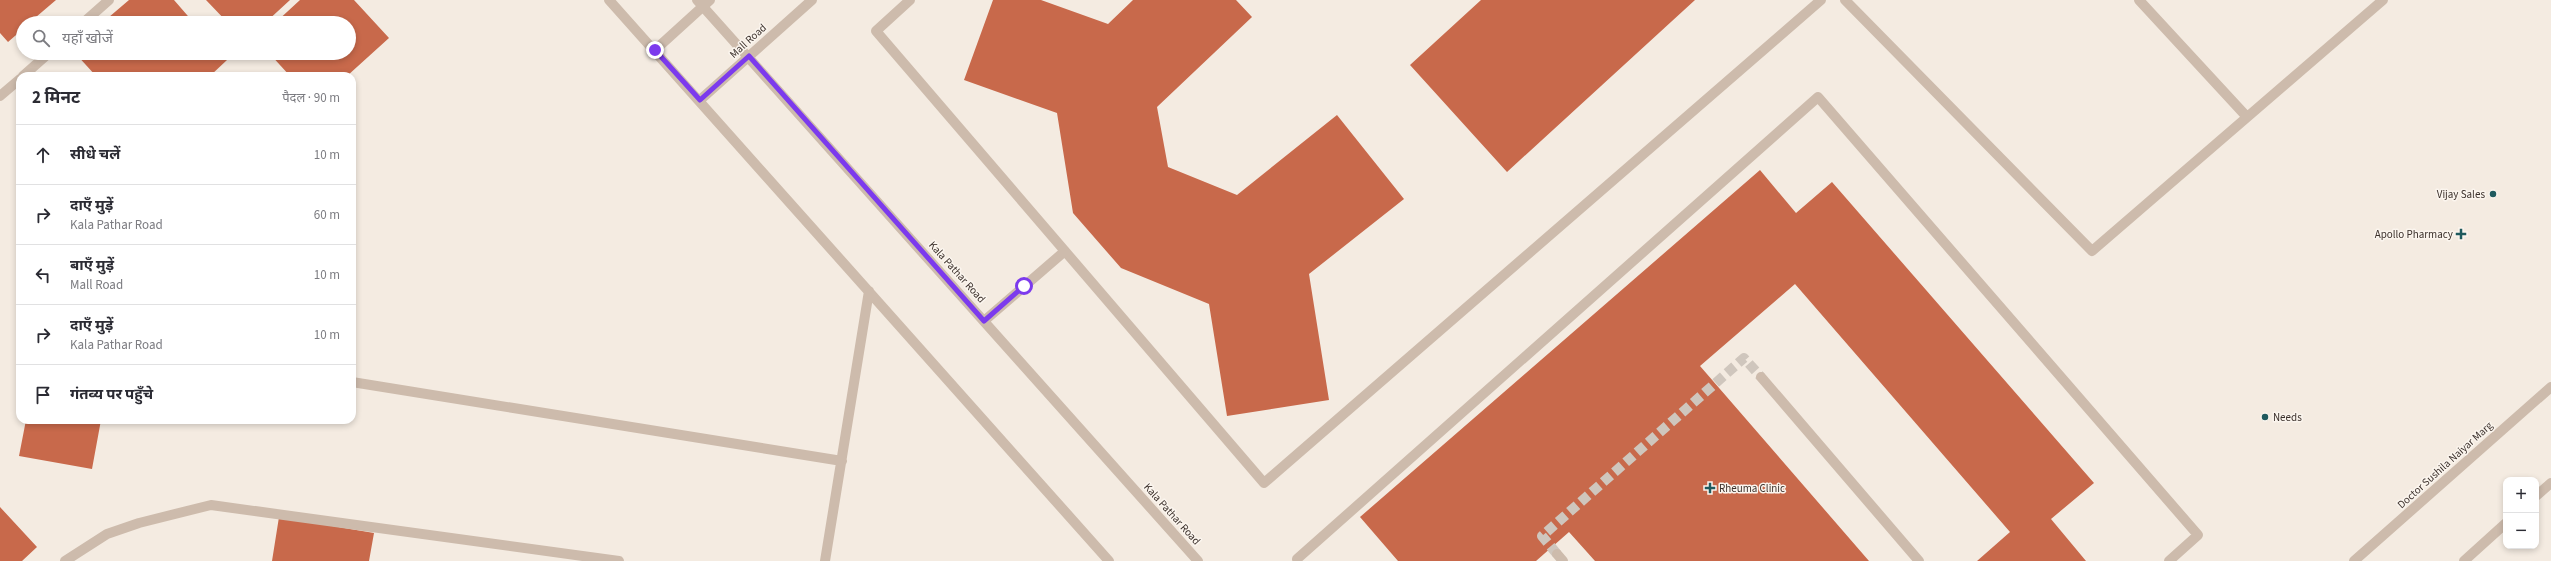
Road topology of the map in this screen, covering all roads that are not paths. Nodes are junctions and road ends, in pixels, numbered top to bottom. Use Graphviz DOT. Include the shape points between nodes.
graph roads {
  1 [pos="109,0"];
  2 [pos="609,0"];
  3 [pos="812,0"];
  4 [pos="910,0"];
  5 [pos="1821,0"];
  6 [pos="1845,0"];
  7 [pos="2139,0"];
  8 [pos="2383,0"];
  9 [pos="703,2"];
  10 [pos="91,16"];
  11 [pos="655,50"];
  12 [pos="749,56"];
  13 [pos="41,60"];
  14 [pos="28,72"];
  15 [pos="16,82"];
  16 [pos="0,96"];
  17 [pos="700,100"];
  18 [pos="2247,117"];
  19 [pos="1065,251"];
  20 [pos="869,291"];
  21 [pos="984,321"];
  22 [pos="1761,377"];
  23 [pos="356,383"];
  24 [pos="2551,387"];
  25 [pos="842,461"];
  26 [pos="2551,483"];
  27 [pos="2539,493"];
  28 [pos="2503,526"];
  29 [pos="1297,559"];
  30 [pos="65,561"];
  31 [pos="619,561"];
  32 [pos="825,561"];
  33 [pos="1109,561"];
  34 [pos="1198,561"];
  35 [pos="1919,561"];
  36 [pos="2169,561"];
  37 [pos="2354,561"];
  38 [pos="2464,561"];
  1 -- 10 [label="street"];
  2 -- 11 [label="street"];
  3 -- 12 [label="street, Mall Road"];
  4 -- 19 [label="street" via="876,31"];
  5 -- 19 [label="street" via="1264,483"];
  6 -- 18 [label="street" via="2092,251"];
  7 -- 18 [label="street"];
  8 -- 18 [label="street"];
  9 -- 11 [label="street"];
  9 -- 12 [label="street, Kala Pathar Road"];
  11 -- 17 [label="street"];
  12 -- 17 [label="street, Mall Road"];
  12 -- 21 [label="street, Kala Pathar Road"];
  13 -- 14 [label="street"];
  15 -- 16 [label="street"];
  17 -- 20 [label="street"];
  19 -- 21 [label="street"];
  20 -- 25 [label="street"];
  20 -- 33 [label="street"];
  21 -- 34 [label="street, Kala Pathar Road"];
  22 -- 35 [label="street"];
  23 -- 25 [label="street"];
  24 -- 37 [label="street, Doctor Sushila Naiyar Marg"];
  25 -- 32 [label="street"];
  26 -- 27 [label="street"];
  28 -- 38 [label="street"];
  29 -- 36 [label="street" via="1818,96 2198,535"];
  30 -- 31 [label="street" via="107,534 139,523 212,505"];
}
